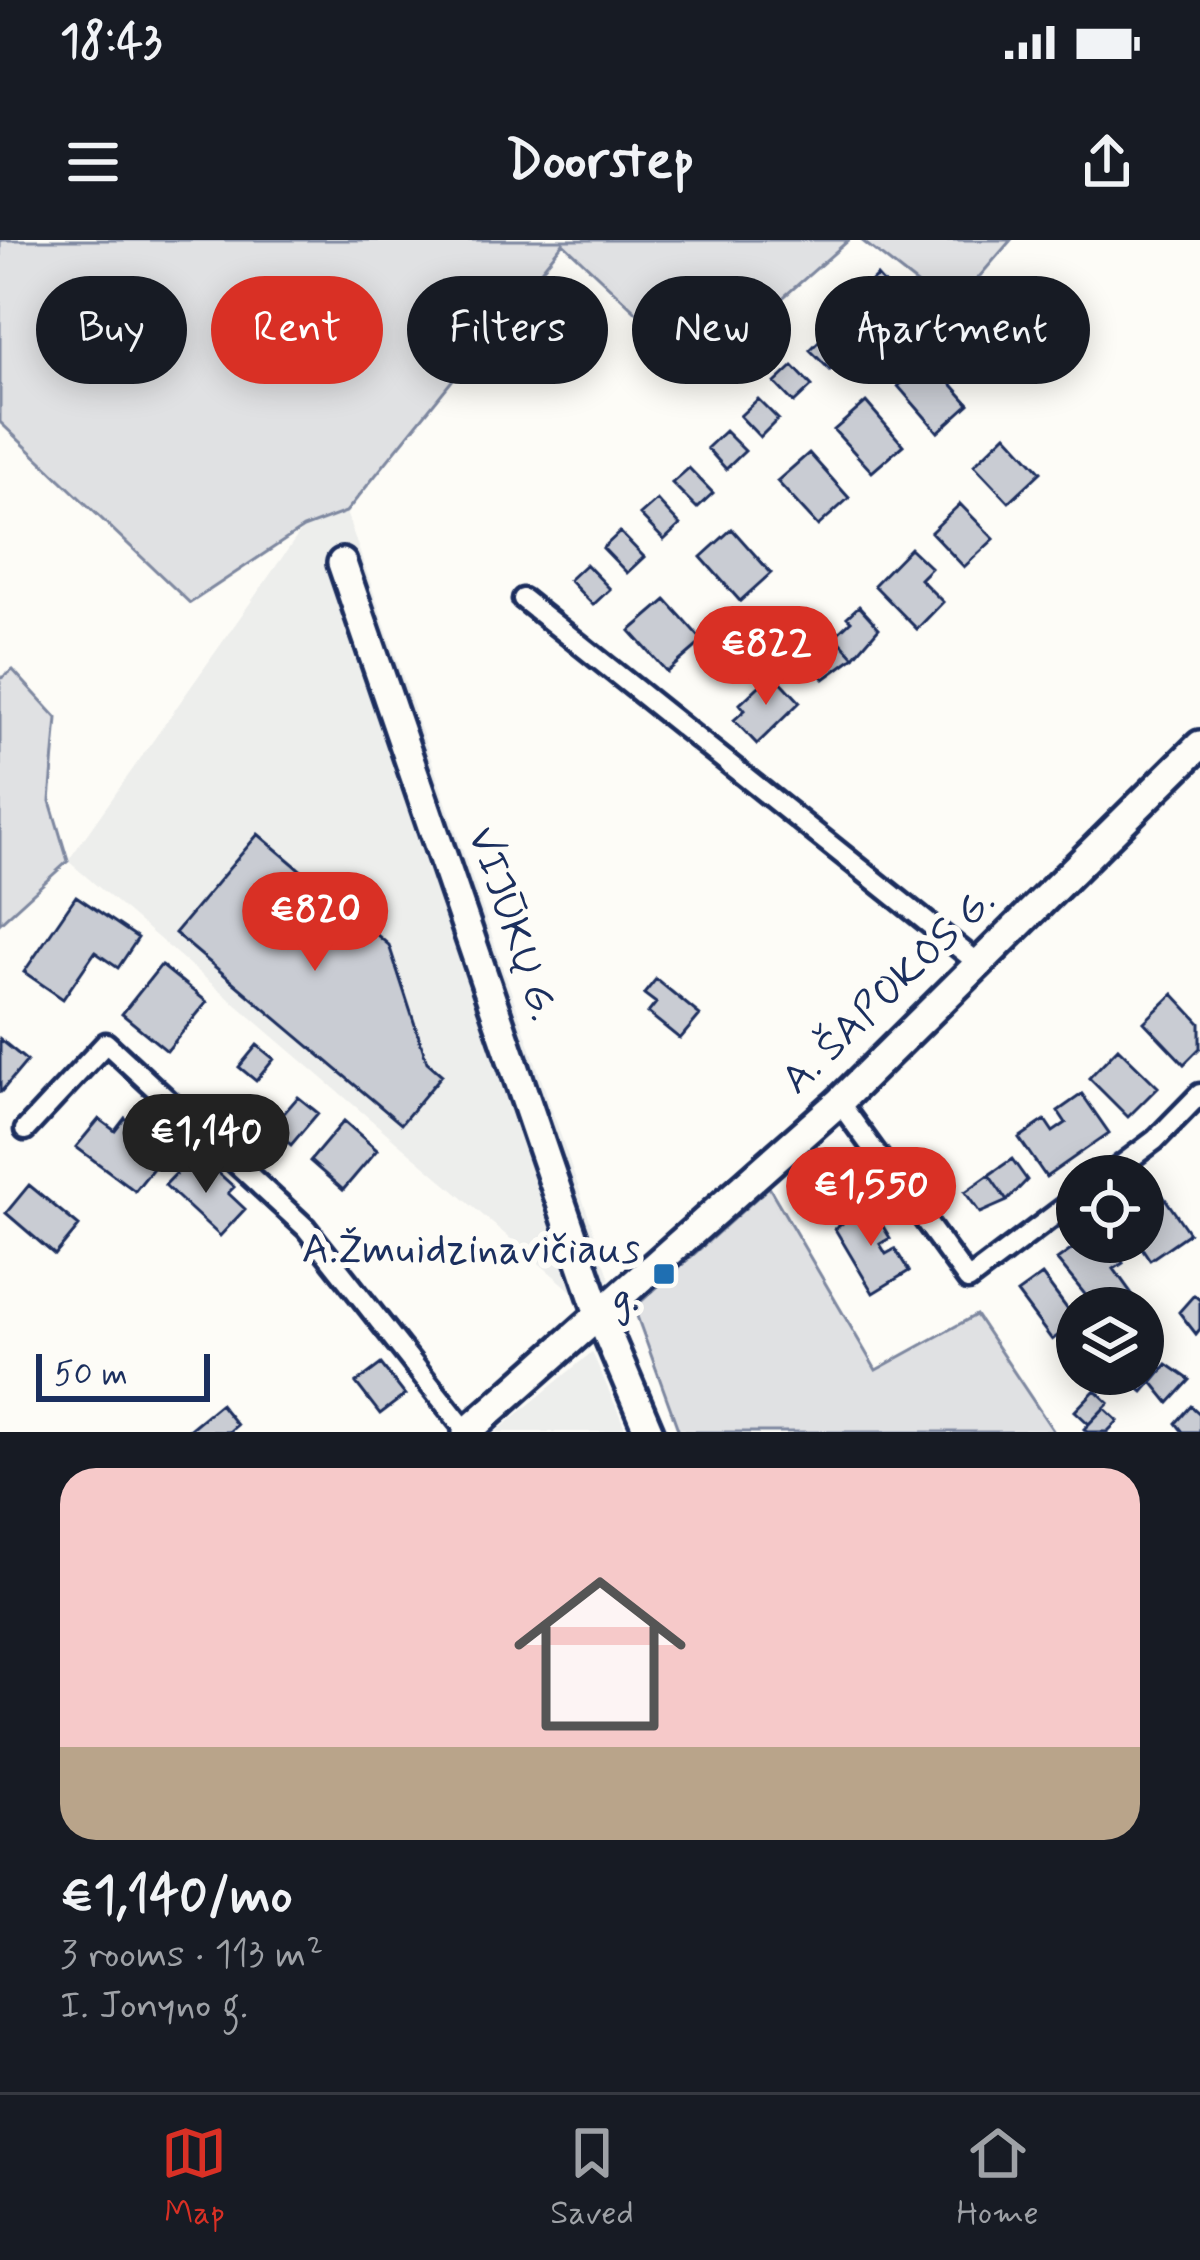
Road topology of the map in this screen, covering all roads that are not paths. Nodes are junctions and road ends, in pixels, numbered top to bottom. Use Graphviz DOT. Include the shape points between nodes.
graph roads {
  1 [pos="342,563"];
  2 [pos="524,599"];
  3 [pos="1200,745"];
  4 [pos="978,963"];
  5 [pos="1200,1094"];
  6 [pos="839,1102"];
  7 [pos="25,1130"];
  8 [pos="1135,1155"];
  9 [pos="1056,1214"];
  10 [pos="599,1314"];
  11 [pos="467,1432"];
  12 [pos="649,1432"];
  1 -- 10 [label="street, VIJŪKŲ G."];
  2 -- 4 [label="street"];
  3 -- 4 [label="street, A. ŠAPOKOS G."];
  4 -- 6 [label="street, A. ŠAPOKOS G."];
  5 -- 8 [label="street"];
  6 -- 9 [label="street" via="968,1280"];
  6 -- 10 [label="street, A. ŠAPOKOS G."];
  7 -- 11 [label="street" via="106,1043 306,1228"];
  10 -- 11 [label="street, A. ŠAPOKOS G."];
  10 -- 12 [label="street, VIJŪKŲ G."];
}
